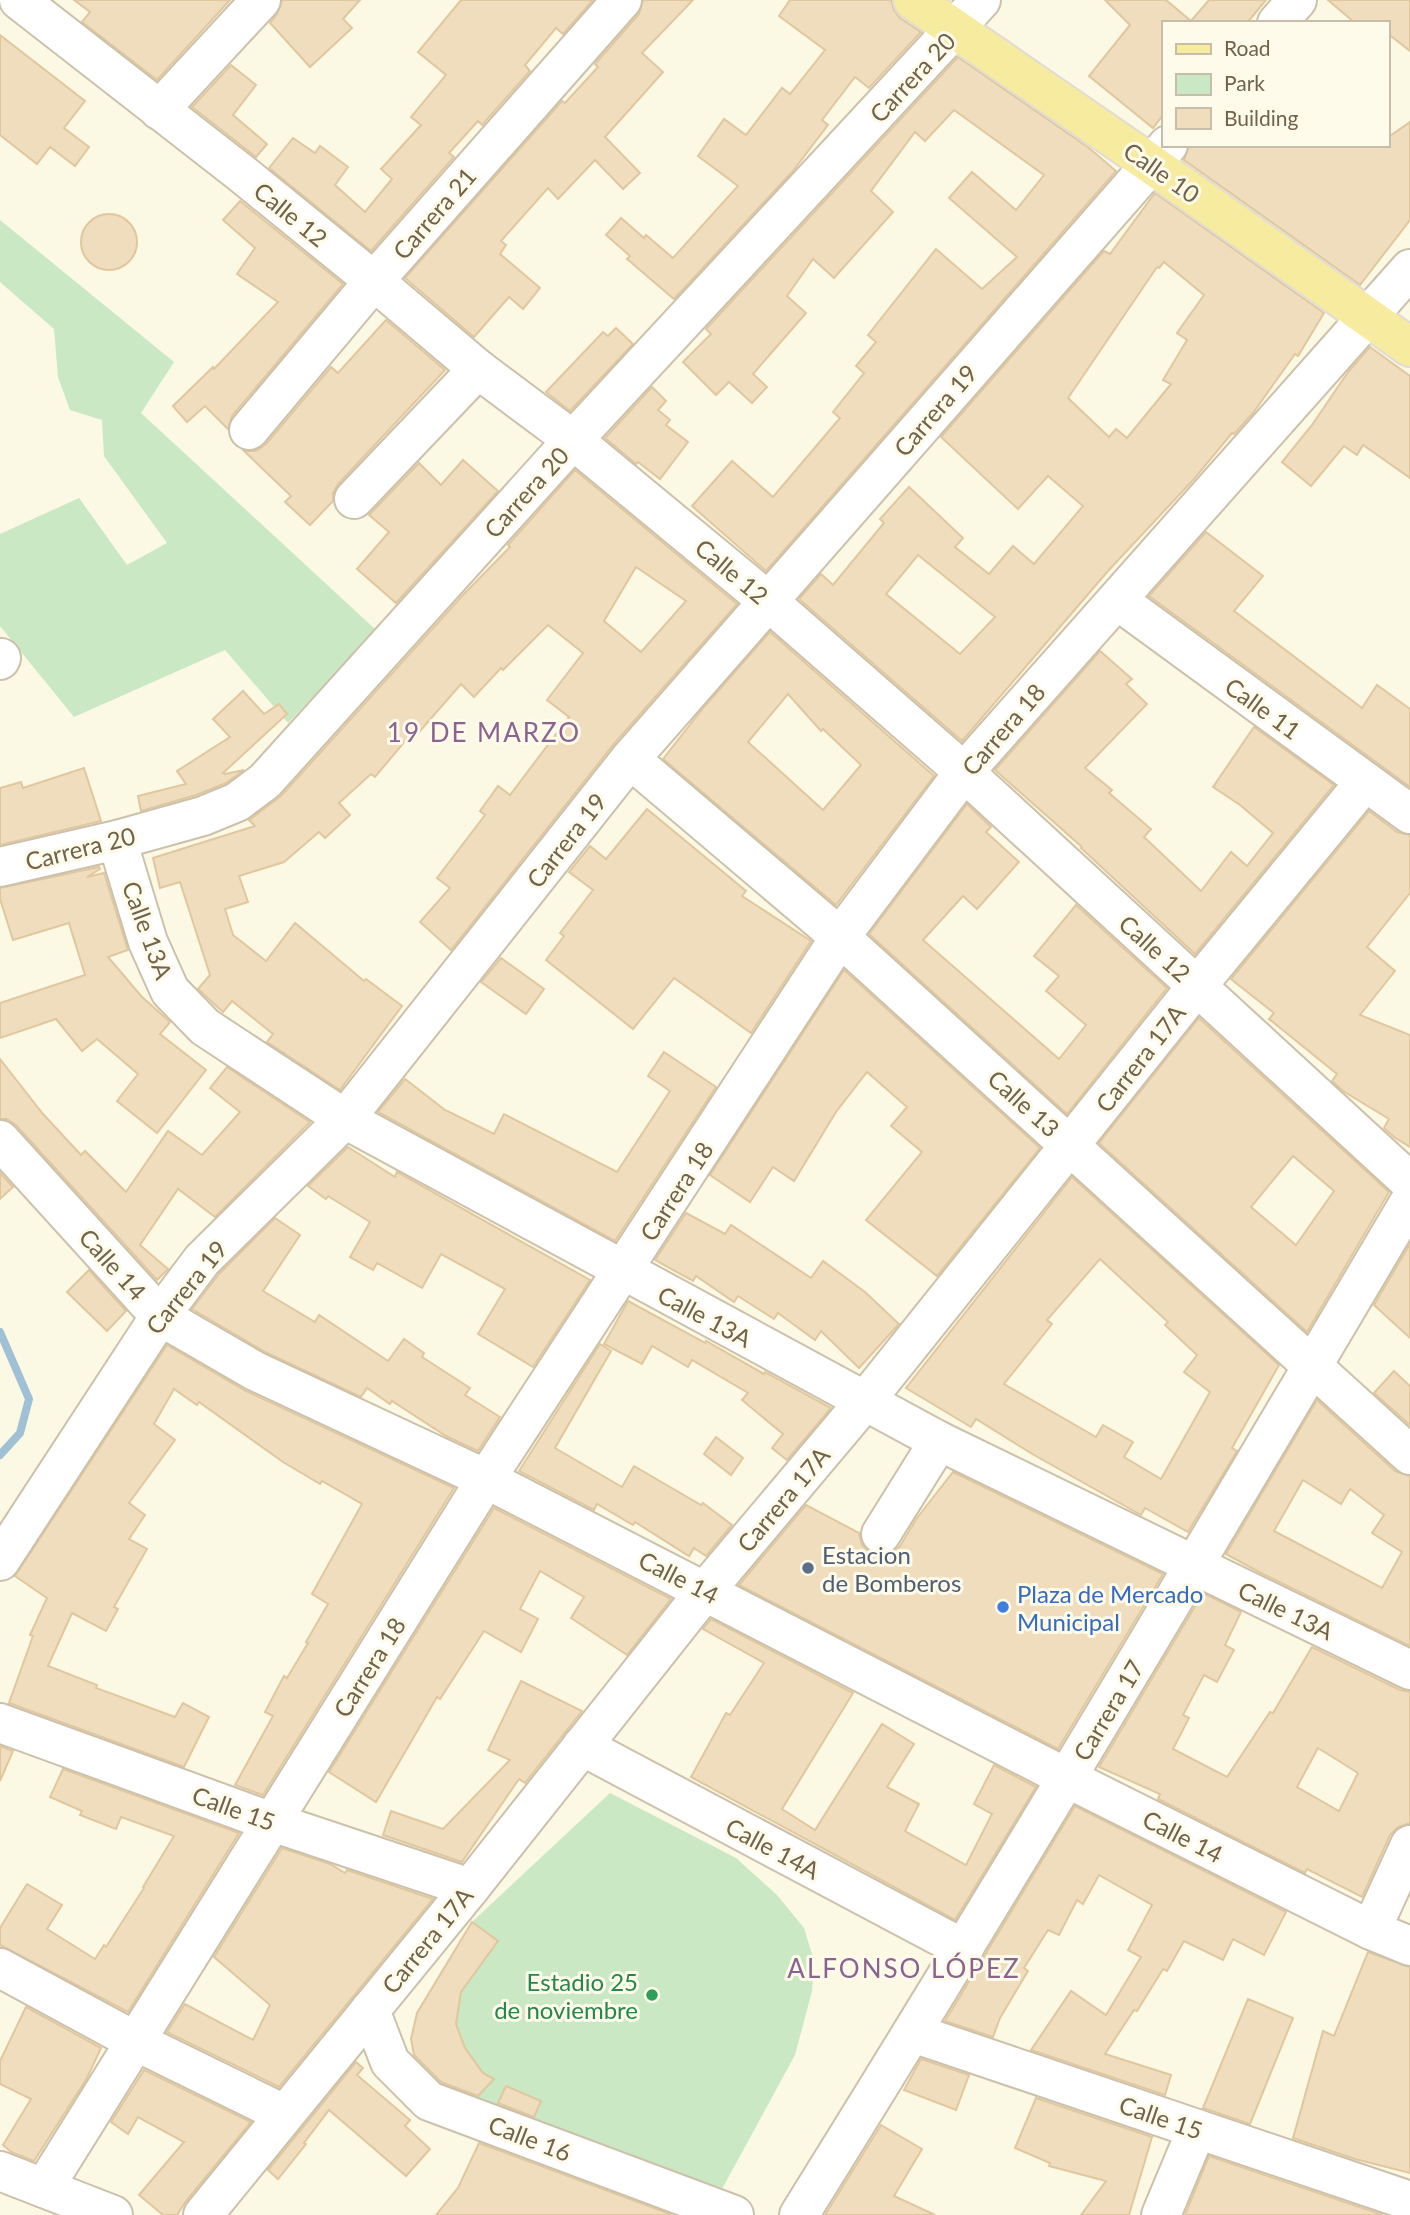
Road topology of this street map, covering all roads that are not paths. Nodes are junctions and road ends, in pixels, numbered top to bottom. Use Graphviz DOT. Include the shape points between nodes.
graph roads {
  1 [pos="19,0"];
  2 [pos="261,0"];
  3 [pos="622,0"];
  4 [pos="913,0"];
  5 [pos="981,0"];
  6 [pos="1297,0"];
  7 [pos="1279,21"];
  8 [pos="955,30"];
  9 [pos="159,110"];
  10 [pos="1160,155"];
  11 [pos="1410,269"];
  12 [pos="374,281"];
  13 [pos="1368,319"];
  14 [pos="1410,347"];
  15 [pos="478,369"];
  16 [pos="250,430"];
  17 [pos="573,440"];
  18 [pos="354,499"];
  19 [pos="1117,600"];
  20 [pos="768,601"];
  21 [pos="630,759"];
  22 [pos="964,772"];
  23 [pos="1364,783"];
  24 [pos="1410,814"];
  25 [pos="117,840"];
  26 [pos="0,867"];
  27 [pos="840,937"];
  28 [pos="1197,986"];
  29 [pos="345,1119"];
  30 [pos="0,1140"];
  31 [pos="1071,1146"];
  32 [pos="1410,1182"];
  33 [pos="1410,1201"];
  34 [pos="624,1272"];
  35 [pos="160,1316"];
  36 [pos="1311,1368"];
  37 [pos="865,1401"];
  38 [pos="939,1441"];
  39 [pos="1410,1455"];
  40 [pos="486,1479"];
  41 [pos="881,1534"];
  42 [pos="0,1561"];
  43 [pos="1195,1565"];
  44 [pos="706,1590"];
  45 [pos="1410,1671"];
  46 [pos="0,1723"];
  47 [pos="582,1746"];
  48 [pos="1067,1778"];
  49 [pos="272,1822"];
  50 [pos="1410,1845"];
  51 [pos="470,1888"];
  52 [pos="1371,1930"];
  53 [pos="1410,1947"];
  54 [pos="964,1949"];
  55 [pos="0,1968"];
  56 [pos="370,2010"];
  57 [pos="913,2033"];
  58 [pos="135,2041"];
  59 [pos="284,2114"];
  60 [pos="1197,2129"];
  61 [pos="0,2171"];
  62 [pos="44,2188"];
  63 [pos="1410,2201"];
  64 [pos="113,2215"];
  65 [pos="203,2215"];
  66 [pos="734,2215"];
  67 [pos="799,2215"];
  68 [pos="1161,2215"];
  1 -- 9 [label="street, Calle 12"];
  2 -- 9 [label="street"];
  3 -- 12 [label="street, Carrera 21"];
  4 -- 8 [label="main road, Calle 10"];
  5 -- 8 [label="street, Carrera 20"];
  6 -- 7 [label="street"];
  8 -- 10 [label="main road, Calle 10"];
  8 -- 17 [label="street, Carrera 20"];
  9 -- 12 [label="street, Calle 12"];
  10 -- 13 [label="main road, Calle 10"];
  10 -- 20 [label="street, Carrera 19"];
  11 -- 13 [label="street, Carrera 18"];
  12 -- 15 [label="street, Calle 12"];
  12 -- 16 [label="street, Carrera 21"];
  13 -- 14 [label="main road, Calle 10"];
  13 -- 19 [label="street, Carrera 18"];
  15 -- 17 [label="street, Calle 12"];
  15 -- 18 [label="street"];
  17 -- 20 [label="street, Calle 12"];
  17 -- 25 [label="street, Carrera 20" via="265,781 237,802 203,816"];
  19 -- 22 [label="street, Carrera 18"];
  19 -- 23 [label="street, Calle 11"];
  20 -- 21 [label="street, Carrera 19"];
  20 -- 22 [label="street, Calle 12"];
  21 -- 27 [label="street, Calle 13"];
  21 -- 29 [label="street, Carrera 19"];
  22 -- 27 [label="street, Carrera 18"];
  22 -- 28 [label="street, Calle 12"];
  23 -- 24 [label="street, Calle 11"];
  23 -- 28 [label="street, Carrera 17A"];
  25 -- 26 [label="street, Carrera 20"];
  25 -- 29 [label="street, Calle 13A" via="148,942 170,991 205,1027"];
  27 -- 31 [label="street, Calle 13"];
  27 -- 34 [label="street, Carrera 18"];
  28 -- 31 [label="street, Carrera 17A"];
  28 -- 32 [label="street, Calle 12"];
  29 -- 34 [label="street, Calle 13A"];
  29 -- 35 [label="street, Carrera 19" via="202,1260"];
  30 -- 35 [label="street, Calle 14"];
  31 -- 36 [label="street, Calle 13"];
  31 -- 37 [label="street, Carrera 17A"];
  33 -- 36 [label="street, Carrera 17"];
  34 -- 37 [label="street, Calle 13A"];
  34 -- 40 [label="street, Carrera 18"];
  35 -- 40 [label="street, Calle 14" via="255,1371"];
  35 -- 42 [label="street, Carrera 19"];
  36 -- 39 [label="street, Calle 13"];
  36 -- 43 [label="street, Carrera 17"];
  37 -- 38 [label="street, Calle 13A"];
  37 -- 44 [label="street, Carrera 17A"];
  38 -- 41 [label="street"];
  38 -- 43 [label="street, Calle 13A"];
  40 -- 44 [label="street, Calle 14"];
  40 -- 49 [label="street, Carrera 18"];
  43 -- 45 [label="street, Calle 13A"];
  43 -- 48 [label="street, Carrera 17"];
  44 -- 47 [label="street, Carrera 17A"];
  44 -- 48 [label="street, Calle 14"];
  46 -- 49 [label="street, Calle 15"];
  47 -- 51 [label="street, Carrera 17A"];
  47 -- 54 [label="street, Calle 14A"];
  48 -- 52 [label="street, Calle 14"];
  48 -- 54 [label="street, Carrera 17"];
  49 -- 51 [label="street, Calle 15"];
  49 -- 58 [label="street, Carrera 18"];
  50 -- 52 [label="street"];
  51 -- 56 [label="street, Carrera 17A"];
  52 -- 53 [label="street, Calle 14"];
  54 -- 57 [label="street, Carrera 17"];
  55 -- 58 [label="street"];
  56 -- 59 [label="street, Carrera 17A"];
  56 -- 66 [label="street, Calle 16" via="390,2063 429,2101"];
  57 -- 60 [label="street, Calle 15"];
  57 -- 67 [label="street, Carrera 17"];
  58 -- 59 [label="street"];
  58 -- 62 [label="street, Carrera 18"];
  59 -- 65 [label="street, Carrera 17A"];
  60 -- 63 [label="street, Calle 15"];
  60 -- 68 [label="street"];
  61 -- 62 [label="street"];
  62 -- 64 [label="street"];
}
